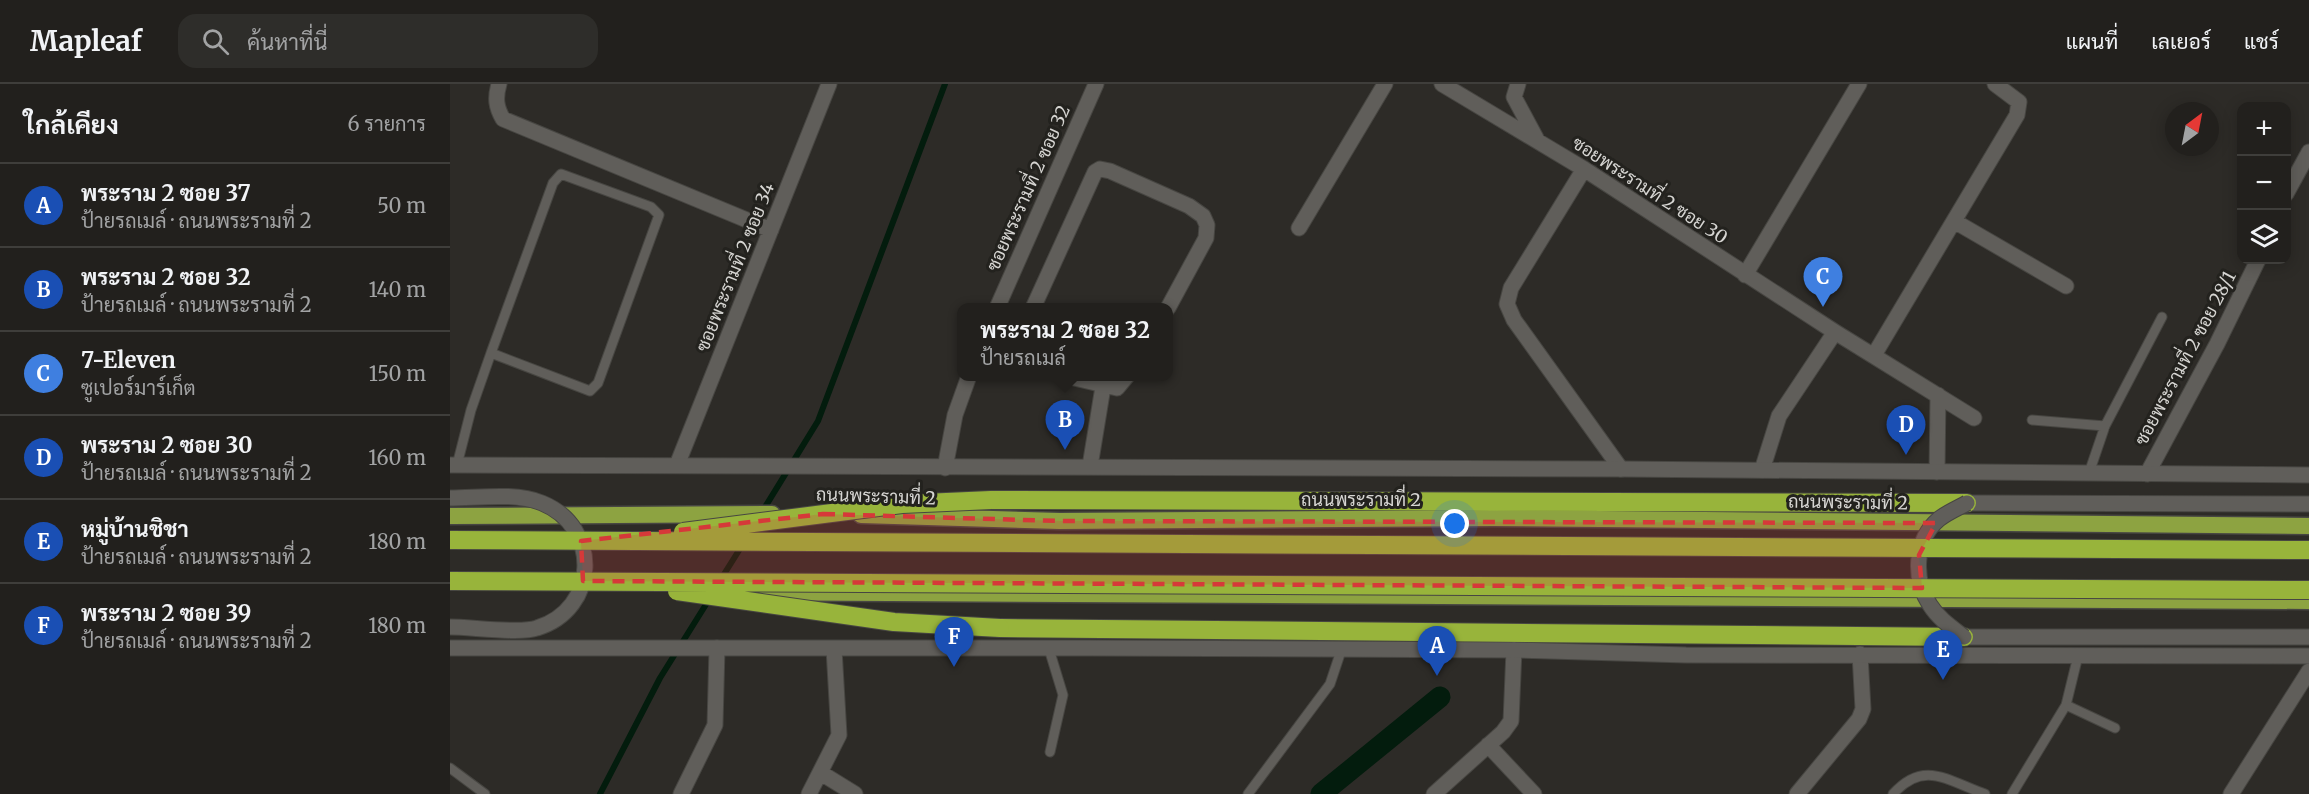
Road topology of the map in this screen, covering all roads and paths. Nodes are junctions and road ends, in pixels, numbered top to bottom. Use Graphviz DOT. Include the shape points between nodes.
graph roads {
  1 [pos="499,84"];
  2 [pos="829,84"];
  3 [pos="1096,84"];
  4 [pos="1385,84"];
  5 [pos="1442,84"];
  6 [pos="1518,84"];
  7 [pos="1859,84"];
  8 [pos="1995,84"];
  9 [pos="1536,140"];
  10 [pos="2309,152"];
  11 [pos="1584,169"];
  12 [pos="2291,185"];
  13 [pos="1954,220"];
  14 [pos="1299,228"];
  15 [pos="771,230"];
  16 [pos="2256,264"];
  17 [pos="1745,275"];
  18 [pos="2066,286"];
  19 [pos="999,303"];
  20 [pos="1035,303"];
  21 [pos="1171,303"];
  22 [pos="2162,317"];
  23 [pos="1834,332"];
  24 [pos="491,353"];
  25 [pos="1874,356"];
  26 [pos="967,381"];
  27 [pos="1083,381"];
  28 [pos="1123,381"];
  29 [pos="1103,387"];
  30 [pos="1938,395"];
  31 [pos="1974,418"];
  32 [pos="2032,420"];
  33 [pos="2105,426"];
  34 [pos="454,465"];
  35 [pos="677,465"];
  36 [pos="1090,466"];
  37 [pos="945,468"];
  38 [pos="1621,469"];
  39 [pos="1762,470"];
  40 [pos="1937,472"];
  41 [pos="2089,473"];
  42 [pos="2147,474"];
  43 [pos="2309,475"];
  44 [pos="450,498"];
  45 [pos="1968,503"];
  46 [pos="2309,504"];
  47 [pos="450,516"];
  48 [pos="2309,525"];
  49 [pos="450,540"];
  50 [pos="610,541"];
  51 [pos="2309,550"];
  52 [pos="450,580"];
  53 [pos="610,581"];
  54 [pos="450,590"];
  55 [pos="2309,590"];
  56 [pos="2309,601"];
  57 [pos="450,627"];
  58 [pos="1964,637"];
  59 [pos="2309,637"];
  60 [pos="450,648"];
  61 [pos="711,648"];
  62 [pos="1049,648"];
  63 [pos="834,649"];
  64 [pos="1514,650"];
  65 [pos="1341,651"];
  66 [pos="1860,654"];
  67 [pos="2078,656"];
  68 [pos="2309,656"];
  69 [pos="2309,671"];
  70 [pos="2066,705"];
  71 [pos="2115,728"];
  72 [pos="1488,745"];
  73 [pos="1050,752"];
  74 [pos="450,768"];
  75 [pos="821,773"];
  76 [pos="485,794"];
  77 [pos="681,794"];
  78 [pos="809,794"];
  79 [pos="855,794"];
  80 [pos="1248,794"];
  81 [pos="1434,794"];
  82 [pos="1534,794"];
  83 [pos="1797,794"];
  84 [pos="1893,794"];
  85 [pos="1985,794"];
  86 [pos="2012,794"];
  87 [pos="2230,794"];
  1 -- 15 [label="street" via="495,95 503,119"];
  2 -- 15 [label="street, ซอยพระรามที่ 2 ซอย 34"];
  3 -- 19 [label="street, ซอยพระรามที่ 2 ซอย 32"];
  4 -- 14 [label="street"];
  5 -- 9 [label="street, ซอยพระรามที่ 2 ซอย 30"];
  6 -- 9 [label="street" via="1514,97"];
  7 -- 17 [label="street"];
  8 -- 13 [label="street" via="2019,102 2017,115"];
  9 -- 11 [label="street, ซอยพระรามที่ 2 ซอย 30"];
  10 -- 12 [label="street"];
  11 -- 17 [label="street, ซอยพระรามที่ 2 ซอย 30"];
  11 -- 38 [label="street" via="1511,288 1507,304 1514,320"];
  13 -- 18 [label="street"];
  13 -- 25 [label="street"];
  15 -- 35 [label="street, ซอยพระรามที่ 2 ซอย 34"];
  16 -- 42 [label="street, ซอยพระรามที่ 2 ซอย 28/1"];
  17 -- 23 [label="street, ซอยพระรามที่ 2 ซอย 30"];
  20 -- 21 [label="street" via="1095,172 1100,169 1189,206 1203,216 1206,238"];
  22 -- 33 [label="lane"];
  23 -- 25 [label="street, ซอยพระรามที่ 2 ซอย 30"];
  23 -- 39 [label="street" via="1779,416"];
  24 -- 24 [label="lane" via="556,177 568,176 657,211 594,390"];
  24 -- 34 [label="lane"];
  25 -- 30 [label="street, ซอยพระรามที่ 2 ซอย 30"];
  26 -- 37 [label="street" via="955,415"];
  27 -- 29 [label="street"];
  28 -- 29 [label="street" via="1117,388"];
  29 -- 36 [label="street"];
  30 -- 31 [label="street, ซอยพระรามที่ 2 ซอย 30"];
  30 -- 40 [label="street"];
  32 -- 33 [label="lane"];
  33 -- 41 [label="lane"];
  34 -- 35 [label="street, ถนนพระรามที่ 2"];
  35 -- 37 [label="street, ถนนพระรามที่ 2"];
  36 -- 37 [label="street, ถนนพระรามที่ 2"];
  36 -- 38 [label="street, ถนนพระรามที่ 2"];
  38 -- 39 [label="street, ถนนพระรามที่ 2"];
  39 -- 40 [label="street, ถนนพระรามที่ 2"];
  40 -- 41 [label="street, ถนนพระรามที่ 2"];
  41 -- 42 [label="street, ถนนพระรามที่ 2"];
  42 -- 43 [label="street, ถนนพระรามที่ 2"];
  44 -- 57 [label="street, bridge" via="527,499 547,505 578,532 585,562 580,591 564,614 549,624 534,630"];
  45 -- 46 [label="street"];
  45 -- 50 [label="highway, bridge" via="971,500 902,504"];
  45 -- 58 [label="street, bridge" via="1932,526 1918,565 1921,586 1930,605"];
  47 -- 48 [label="highway, ถนนพระรามที่ 2" via="801,513 1060,521 1505,518"];
  49 -- 50 [label="highway, bridge"];
  50 -- 51 [label="highway, bridge"];
  52 -- 53 [label="highway, bridge"];
  53 -- 55 [label="highway, bridge"];
  53 -- 58 [label="highway, bridge" via="939,626"];
  54 -- 56 [label="highway, bridge"];
  58 -- 59 [label="street"];
  60 -- 61 [label="street"];
  61 -- 63 [label="street"];
  61 -- 77 [label="street" via="715,725"];
  62 -- 63 [label="street"];
  62 -- 65 [label="street"];
  62 -- 73 [label="lane" via="1063,695"];
  63 -- 75 [label="street" via="839,735"];
  64 -- 65 [label="street"];
  64 -- 66 [label="street" via="1686,655"];
  64 -- 72 [label="street" via="1511,721"];
  65 -- 80 [label="lane" via="1330,684"];
  66 -- 67 [label="street"];
  66 -- 83 [label="street" via="1863,709 1859,719"];
  67 -- 68 [label="street"];
  67 -- 70 [label="lane"];
  69 -- 87 [label="street"];
  70 -- 71 [label="lane"];
  70 -- 86 [label="lane"];
  72 -- 81 [label="street"];
  72 -- 82 [label="street"];
  74 -- 76 [label="lane"];
  75 -- 78 [label="street"];
  75 -- 79 [label="street"];
  84 -- 85 [label="lane" via="1904,781 1920,774 1932,774"];
}
